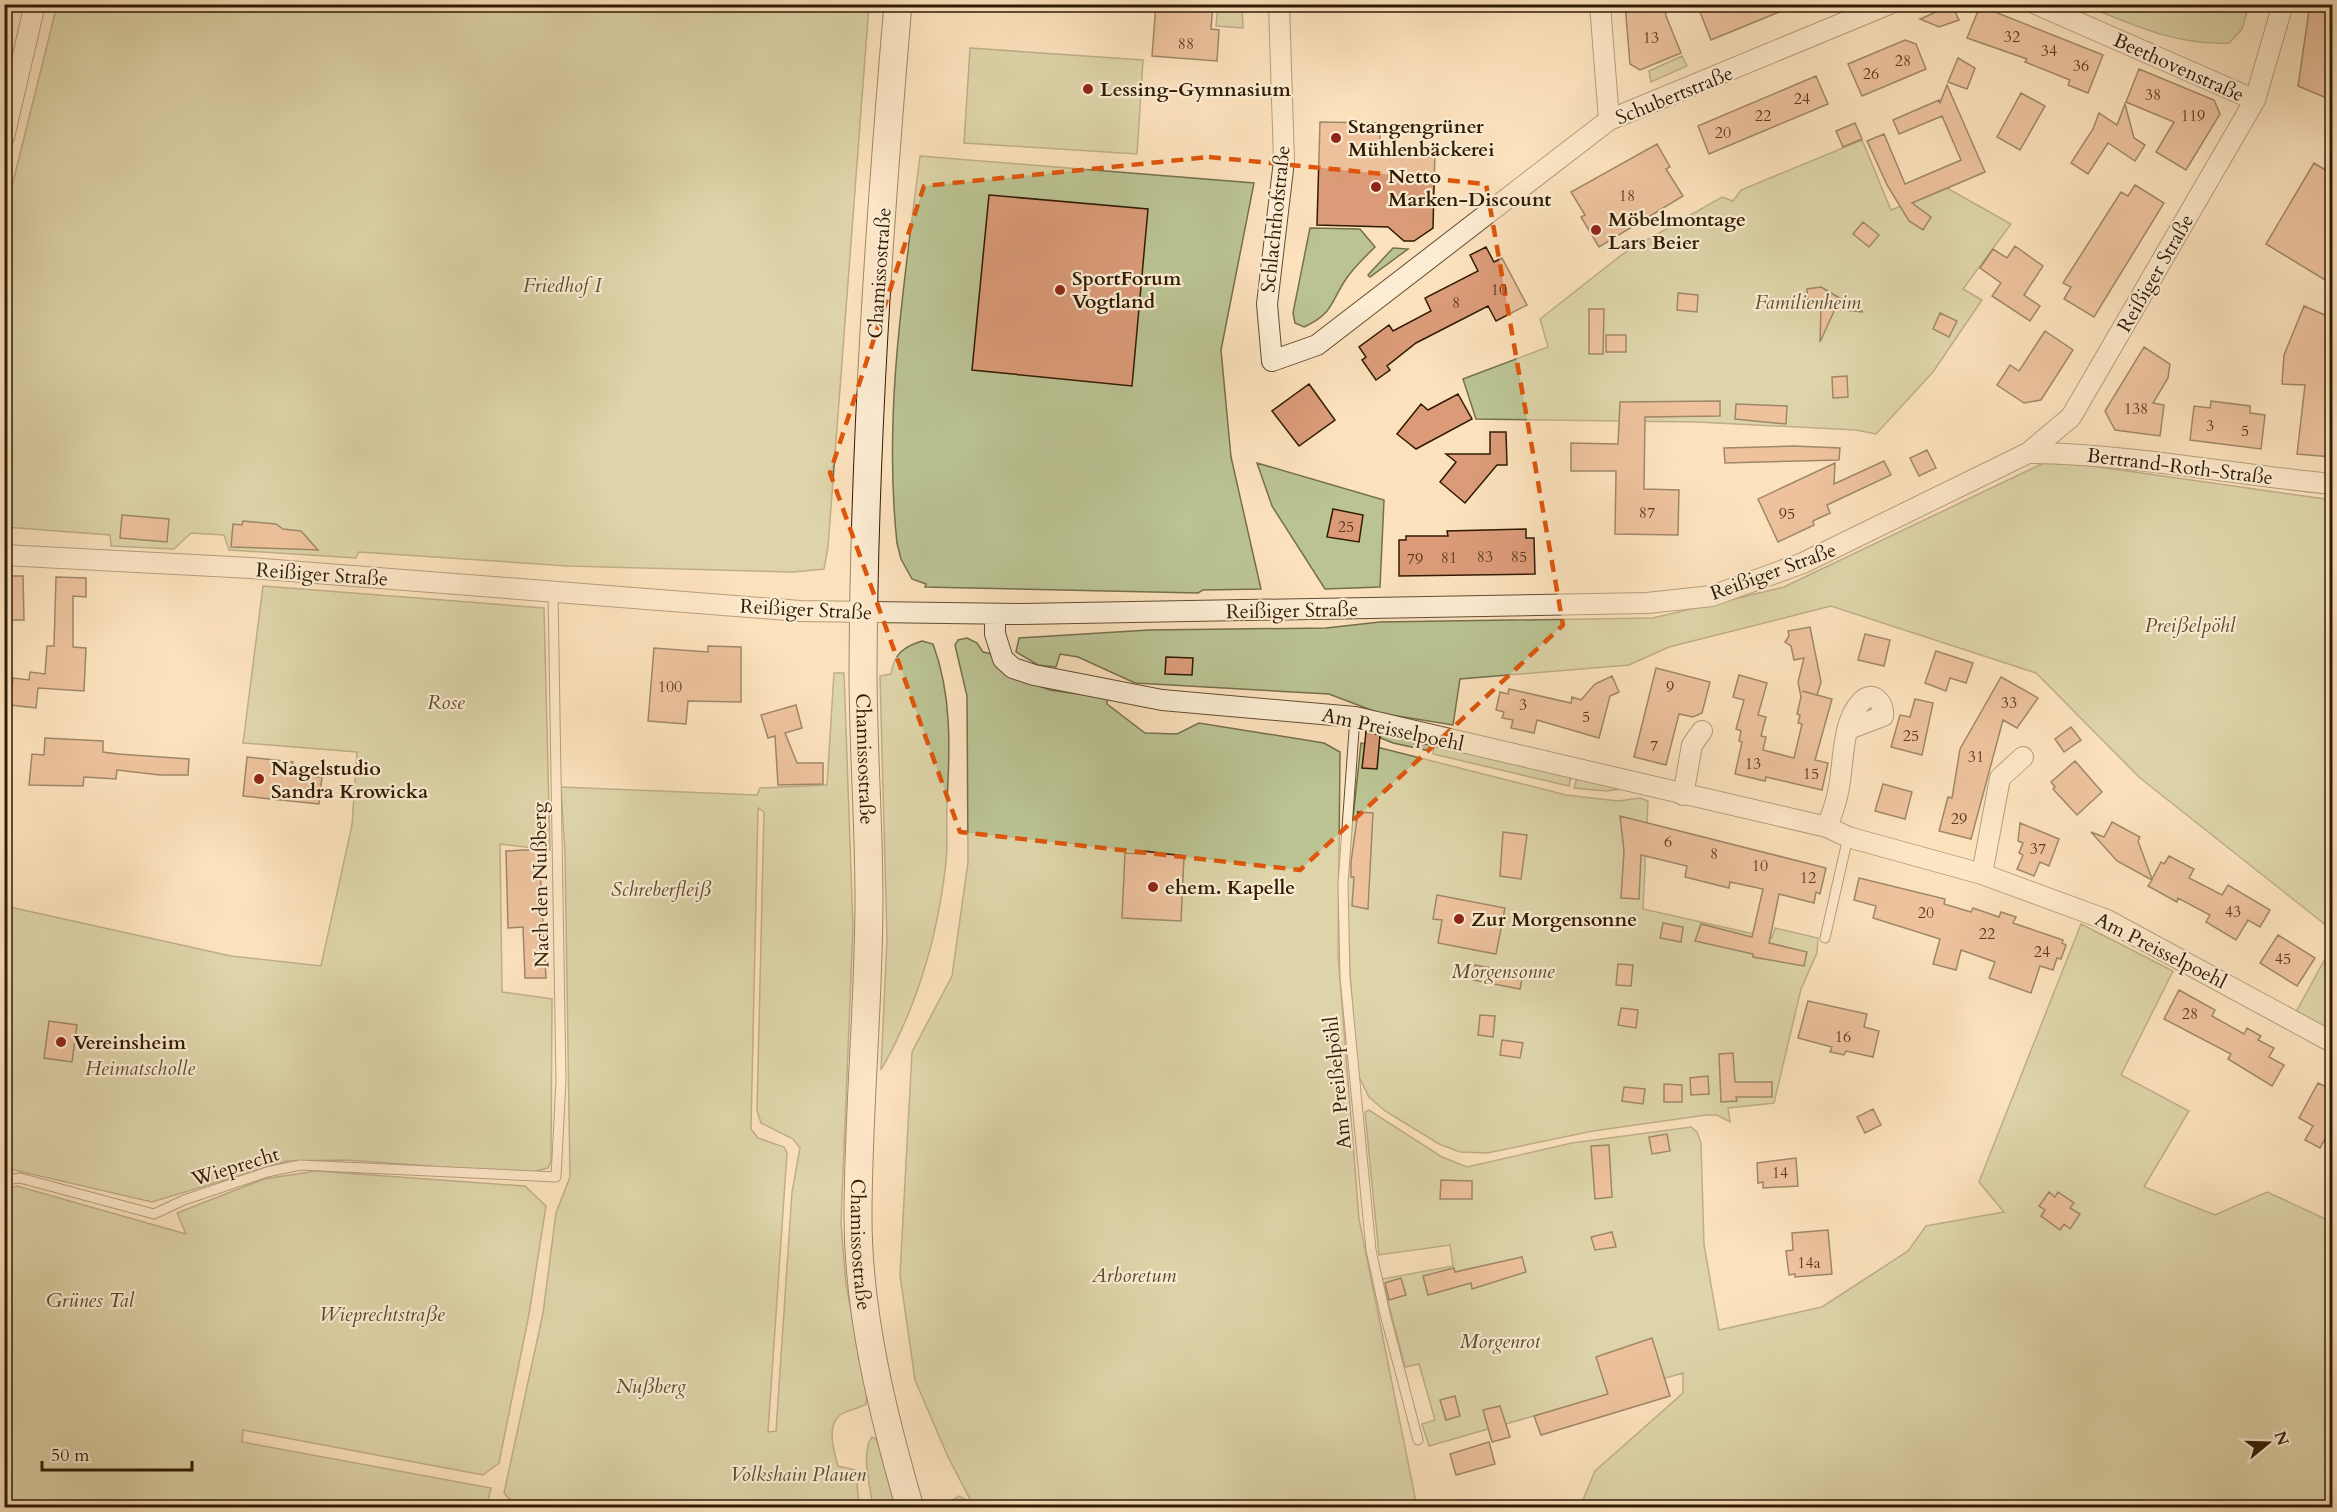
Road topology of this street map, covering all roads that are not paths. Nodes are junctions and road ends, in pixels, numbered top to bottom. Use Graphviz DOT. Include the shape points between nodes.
graph roads {
  1 [pos="35,4"];
  2 [pos="898,4"];
  3 [pos="1279,4"];
  4 [pos="1600,4"];
  5 [pos="1889,4"];
  6 [pos="2036,4"];
  7 [pos="2283,4"];
  8 [pos="2255,100"];
  9 [pos="1609,120"];
  10 [pos="4,137"];
  11 [pos="1272,361"];
  12 [pos="2028,453"];
  13 [pos="2332,484"];
  14 [pos="4,555"];
  15 [pos="553,592"];
  16 [pos="865,612"];
  17 [pos="995,614"];
  18 [pos="1355,717"];
  19 [pos="1849,729"];
  20 [pos="1702,731"];
  21 [pos="2022,758"];
  22 [pos="1683,795"];
  23 [pos="1827,827"];
  24 [pos="1848,837"];
  25 [pos="1982,874"];
  26 [pos="1825,938"];
  27 [pos="2332,1042"];
  28 [pos="556,1177"];
  29 [pos="4,1180"];
  30 [pos="1418,1440"];
  31 [pos="910,1508"];
  1 -- 10 [label="street"];
  2 -- 16 [label="street, Chamissostraße" via="870,409"];
  3 -- 11 [label="street, Schlachthofstraße" via="1284,161 1267,304"];
  4 -- 9 [label="street"];
  5 -- 9 [label="street, Schubertstraße"];
  6 -- 8 [label="street, Beethovenstraße"];
  7 -- 8 [label="street, Reißiger Straße"];
  8 -- 12 [label="street, Reißiger Straße" via="2071,417"];
  9 -- 11 [label="street, Schubertstraße" via="1317,345"];
  12 -- 13 [label="street, Bertrand-Roth-Straße" via="2087,453"];
  12 -- 17 [label="street, Reißiger Straße" via="1803,563 1712,596 1636,603"];
  14 -- 15 [label="street, Reißiger Straße" via="251,568"];
  15 -- 16 [label="street, Reißiger Straße" via="800,611"];
  15 -- 28 [label="lane, Nach den Nußberg" via="561,1081"];
  16 -- 17 [label="street, Reißiger Straße"];
  16 -- 31 [label="street, Chamissostraße" via="863,685 869,896 858,1218 872,1345"];
  17 -- 18 [label="street, Am Preisselpoehl" via="995,634 1004,658 1013,668 1034,675 1162,700"];
  18 -- 22 [label="street, Am Preisselpoehl"];
  18 -- 30 [label="lane, Am Preißelpöhl" via="1344,884 1345,977 1371,1250"];
  19 -- 23 [label="street" via="1841,751 1839,790"];
  20 -- 22 [label="street" via="1692,745"];
  21 -- 25 [label="street" via="2000,778"];
  22 -- 23 [label="street, Am Preisselpoehl"];
  23 -- 24 [label="street, Am Preisselpoehl"];
  24 -- 25 [label="street, Am Preisselpoehl"];
  24 -- 26 [label="lane"];
  25 -- 27 [label="street, Am Preisselpoehl" via="2107,920"];
  28 -- 29 [label="lane, Wieprecht" via="300,1166 267,1172 154,1214 20,1179"];
}
